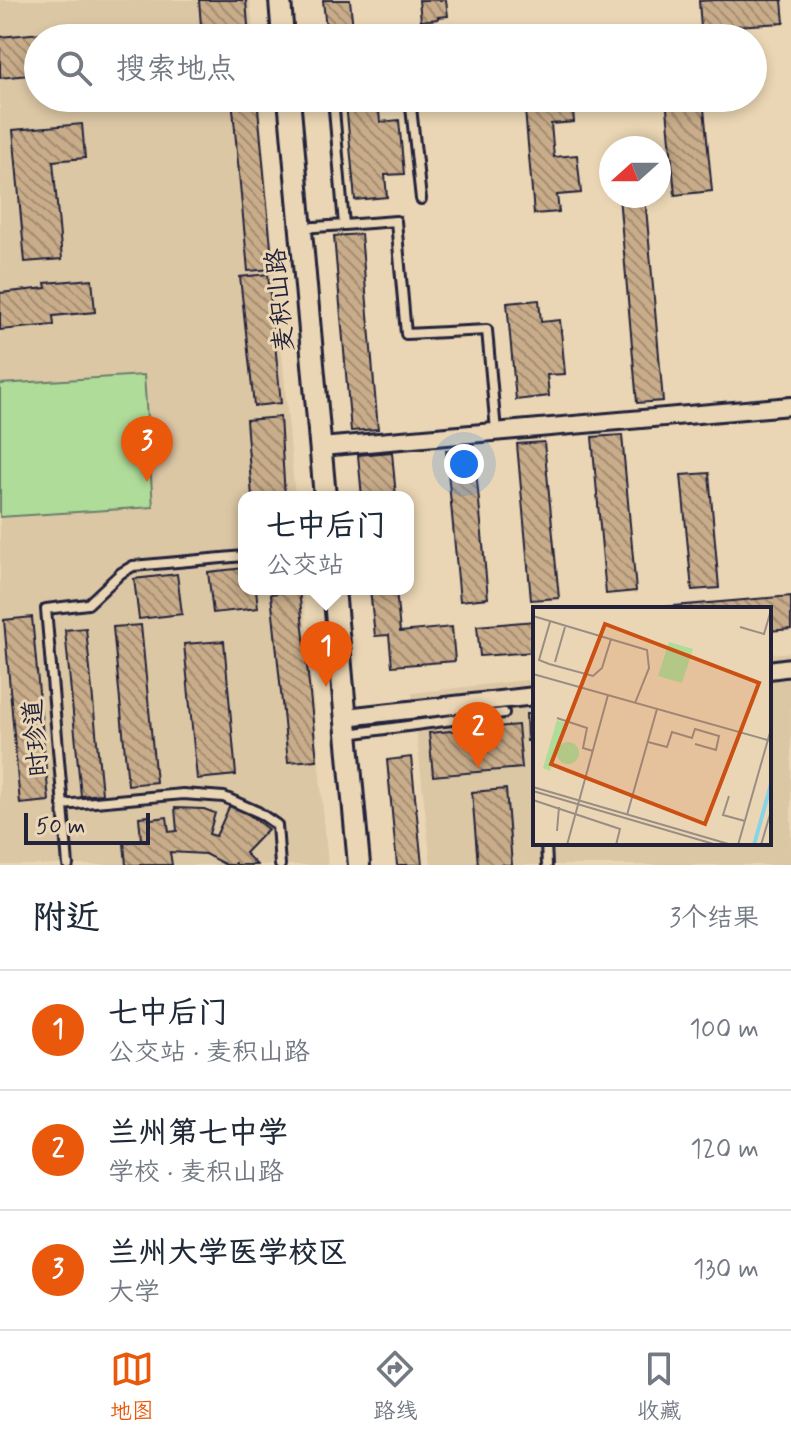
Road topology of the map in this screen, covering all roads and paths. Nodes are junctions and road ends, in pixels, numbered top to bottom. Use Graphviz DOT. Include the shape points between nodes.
graph roads {
  1 [pos="280,0"];
  2 [pos="282,24"];
  3 [pos="290,112"];
  4 [pos="334,112"];
  5 [pos="412,112"];
  6 [pos="421,199"];
  7 [pos="344,225"];
  8 [pos="301,228"];
  9 [pos="791,406"];
  10 [pos="496,431"];
  11 [pos="321,447"];
  12 [pos="325,491"];
  13 [pos="238,557"];
  14 [pos="335,595"];
  15 [pos="791,667"];
  16 [pos="771,670"];
  17 [pos="533,696"];
  18 [pos="504,713"];
  19 [pos="346,726"];
  20 [pos="62,805"];
  21 [pos="546,845"];
  22 [pos="68,865"];
  23 [pos="280,865"];
  24 [pos="359,865"];
  25 [pos="547,865"];
  1 -- 2 [label="street"];
  3 -- 8 [label="street, 麦积山路"];
  4 -- 7 [label="lane"];
  5 -- 6 [label="lane"];
  7 -- 8 [label="lane"];
  7 -- 10 [label="lane" via="396,221 406,334 487,330"];
  8 -- 11 [label="street, 麦积山路"];
  9 -- 10 [label="street"];
  10 -- 11 [label="street"];
  11 -- 12 [label="street, 麦积山路"];
  13 -- 20 [label="lane, 时珍道" via="133,566 88,604 46,609"];
  14 -- 19 [label="street"];
  15 -- 16 [label="street"];
  17 -- 19 [label="street"];
  18 -- 19 [label="lane"];
  19 -- 24 [label="street"];
  20 -- 22 [label="lane, 时珍道"];
  20 -- 23 [label="lane" via="183,794 224,797 277,825"];
  21 -- 25 [label="lane"];
}
